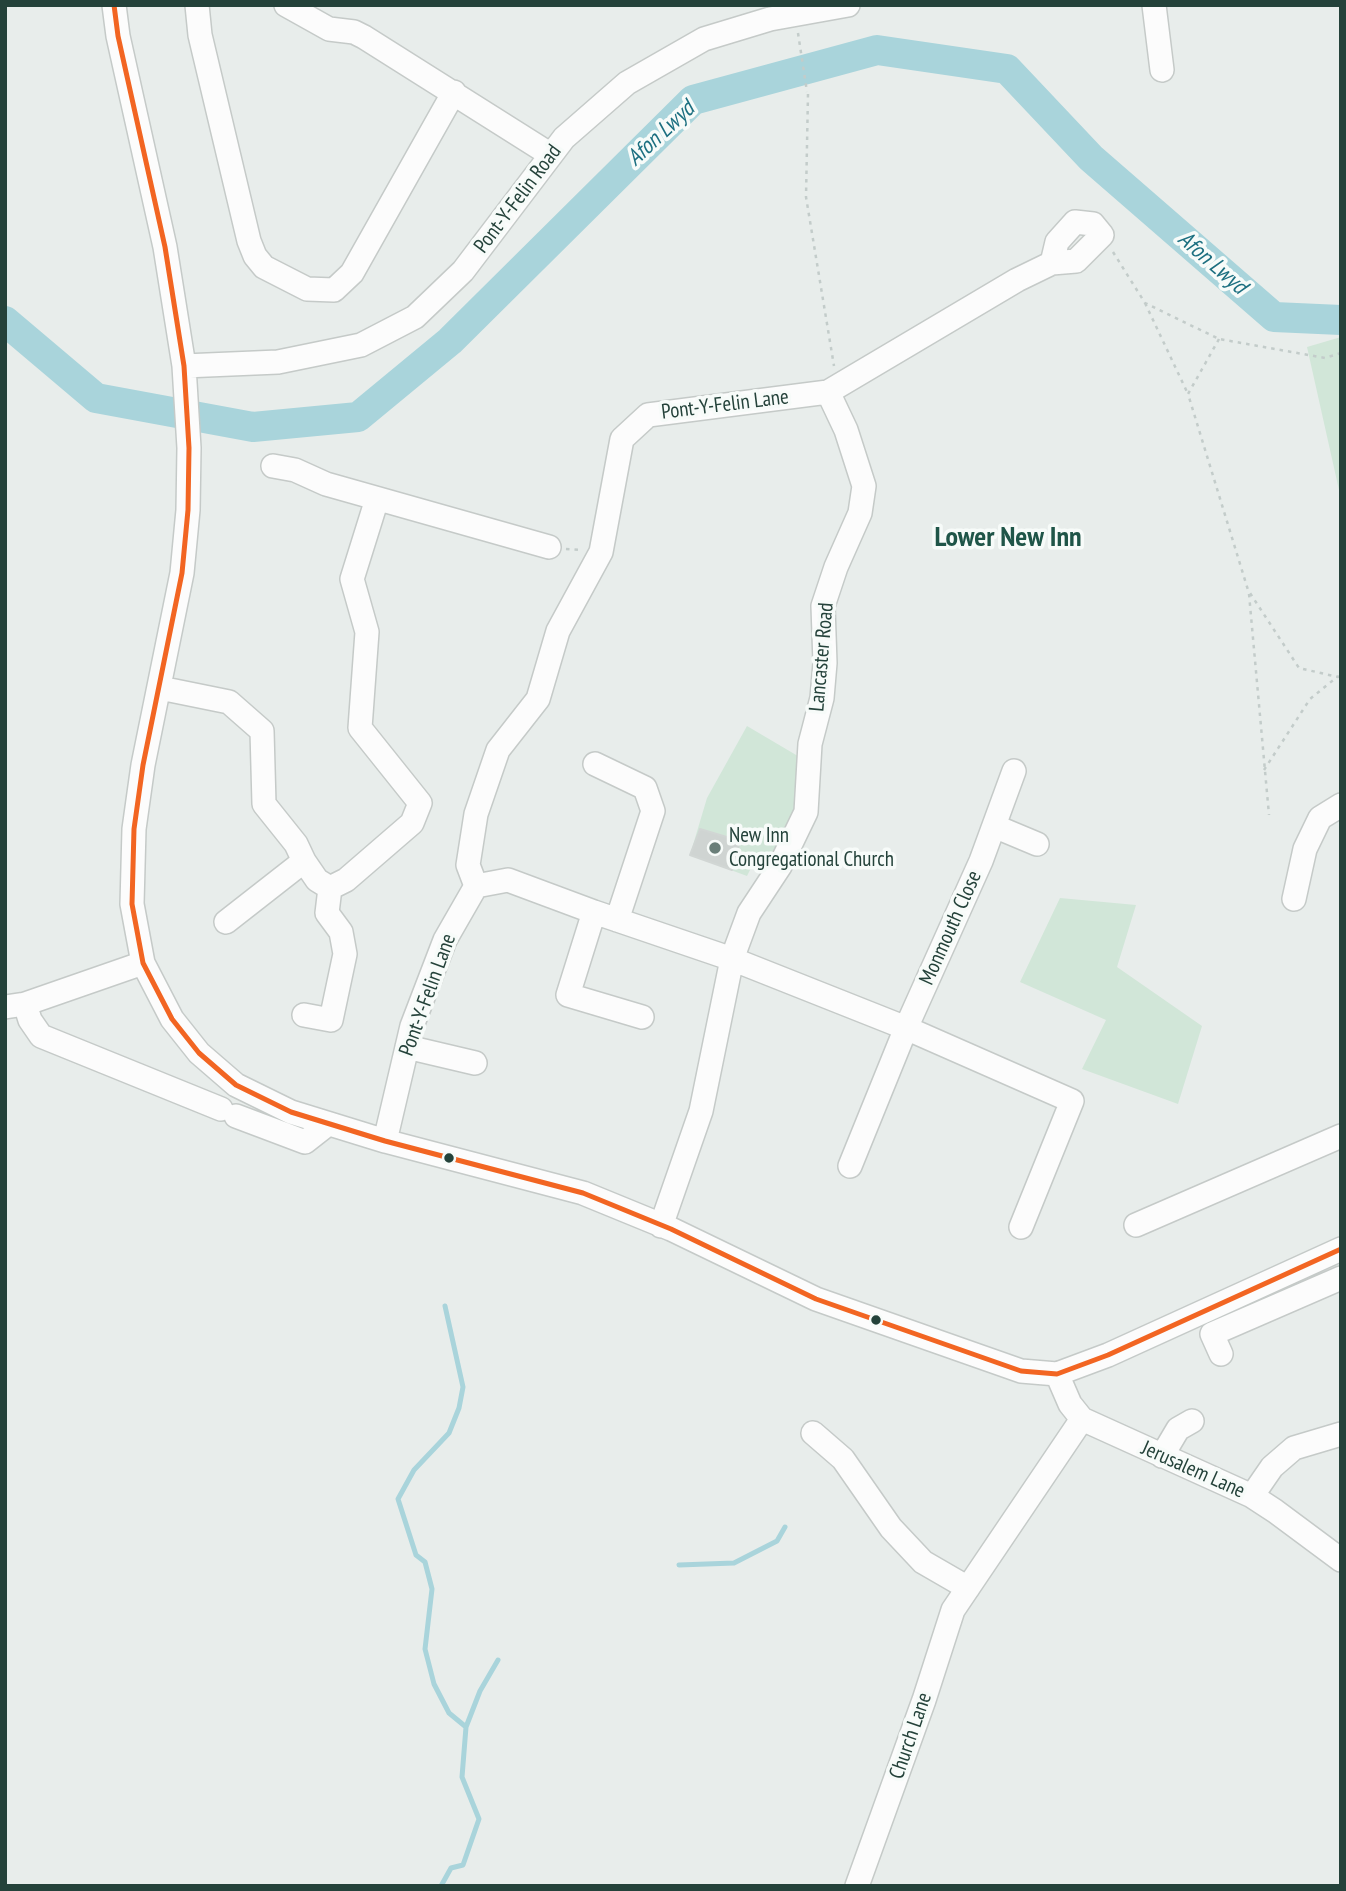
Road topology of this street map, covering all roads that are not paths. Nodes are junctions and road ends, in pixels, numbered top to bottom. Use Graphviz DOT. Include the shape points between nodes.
graph roads {
  1 [pos="114,5"];
  2 [pos="197,5"];
  3 [pos="286,5"];
  4 [pos="848,5"];
  5 [pos="1154,5"];
  6 [pos="1162,70"];
  7 [pos="454,92"];
  8 [pos="551,155"];
  9 [pos="1102,235"];
  10 [pos="184,366"];
  11 [pos="832,389"];
  12 [pos="273,466"];
  13 [pos="377,499"];
  14 [pos="549,547"];
  15 [pos="160,688"];
  16 [pos="595,764"];
  17 [pos="1014,771"];
  18 [pos="1341,805"];
  19 [pos="993,826"];
  20 [pos="1037,844"];
  21 [pos="304,861"];
  22 [pos="476,886"];
  23 [pos="330,888"];
  24 [pos="1294,899"];
  25 [pos="594,912"];
  26 [pos="617,920"];
  27 [pos="226,922"];
  28 [pos="732,959"];
  29 [pos="143,963"];
  30 [pos="15,1006"];
  31 [pos="304,1015"];
  32 [pos="642,1017"];
  33 [pos="906,1028"];
  34 [pos="407,1047"];
  35 [pos="475,1063"];
  36 [pos="328,1124"];
  37 [pos="1341,1136"];
  38 [pos="385,1141"];
  39 [pos="850,1166"];
  40 [pos="661,1226"];
  41 [pos="1136,1226"];
  42 [pos="1021,1227"];
  43 [pos="1341,1249"];
  44 [pos="1341,1278"];
  45 [pos="1221,1354"];
  46 [pos="1057,1374"];
  47 [pos="1082,1419"];
  48 [pos="1192,1421"];
  49 [pos="813,1433"];
  50 [pos="1341,1434"];
  51 [pos="1162,1456"];
  52 [pos="1252,1496"];
  53 [pos="1341,1560"];
  54 [pos="968,1588"];
  55 [pos="857,1886"];
  1 -- 10 [label="street" via="165,247"];
  2 -- 7 [label="street" via="200,35 252,248 264,268 307,289 334,290 352,273"];
  3 -- 7 [label="street" via="329,29 364,37"];
  4 -- 8 [label="street, Pont-Y-Felin Road" via="770,19 704,39 627,83"];
  5 -- 6 [label="street"];
  7 -- 8 [label="street"];
  8 -- 10 [label="street, Pont-Y-Felin Road" via="463,271 415,317 361,345 278,362"];
  9 -- 11 [label="street, Pont-Y-Felin Lane" via="1093,225 1074,222 1057,242 1052,263"];
  10 -- 15 [label="street" via="190,448 188,510 182,573"];
  11 -- 22 [label="street, Pont-Y-Felin Lane" via="648,415 622,439 601,552 558,631 538,699 498,750 476,814 468,865"];
  11 -- 28 [label="street, Lancaster Road" via="864,486 860,513 824,606 823,686 810,744 806,812 749,913"];
  12 -- 13 [label="street"];
  13 -- 14 [label="street"];
  13 -- 23 [label="street" via="352,579 367,632 360,728 420,803 412,823 346,880"];
  15 -- 21 [label="street" via="229,702 262,732 264,804"];
  15 -- 29 [label="street" via="134,829 132,904"];
  16 -- 26 [label="street" via="645,788 653,811"];
  17 -- 19 [label="street, Monmouth Close"];
  18 -- 24 [label="street" via="1320,818 1305,849"];
  19 -- 20 [label="street"];
  19 -- 33 [label="street, Monmouth Close"];
  21 -- 23 [label="street" via="317,880"];
  21 -- 27 [label="street"];
  22 -- 25 [label="street" via="508,880"];
  22 -- 34 [label="street, Pont-Y-Felin Lane" via="445,940"];
  23 -- 31 [label="street" via="327,913 341,932 345,954 331,1020"];
  25 -- 26 [label="street"];
  25 -- 32 [label="street" via="568,995"];
  26 -- 28 [label="street"];
  28 -- 33 [label="street"];
  28 -- 40 [label="street, Lancaster Road" via="701,1111"];
  29 -- 30 [label="street"];
  29 -- 36 [label="street" via="172,1019 199,1054 236,1085"];
  30 -- 36 [label="street" via="41,1036 305,1142"];
  33 -- 39 [label="street, Monmouth Close"];
  33 -- 42 [label="street" via="1072,1101"];
  34 -- 35 [label="street"];
  34 -- 38 [label="street, Pont-Y-Felin Lane"];
  36 -- 38 [label="street"];
  37 -- 41 [label="street"];
  38 -- 40 [label="street" via="583,1193"];
  40 -- 46 [label="street" via="816,1298 1021,1371"];
  43 -- 46 [label="street"];
  44 -- 45 [label="street" via="1212,1334"];
  46 -- 47 [label="street"];
  47 -- 51 [label="street, Jerusalem Lane"];
  47 -- 54 [label="street, Church Lane"];
  48 -- 51 [label="street" via="1178,1429"];
  49 -- 54 [label="street" via="843,1459 891,1528 923,1562"];
  50 -- 52 [label="street" via="1294,1448 1272,1467"];
  51 -- 52 [label="street, Jerusalem Lane"];
  52 -- 53 [label="street, Jerusalem Lane"];
  54 -- 55 [label="street, Church Lane" via="953,1610"];
}
